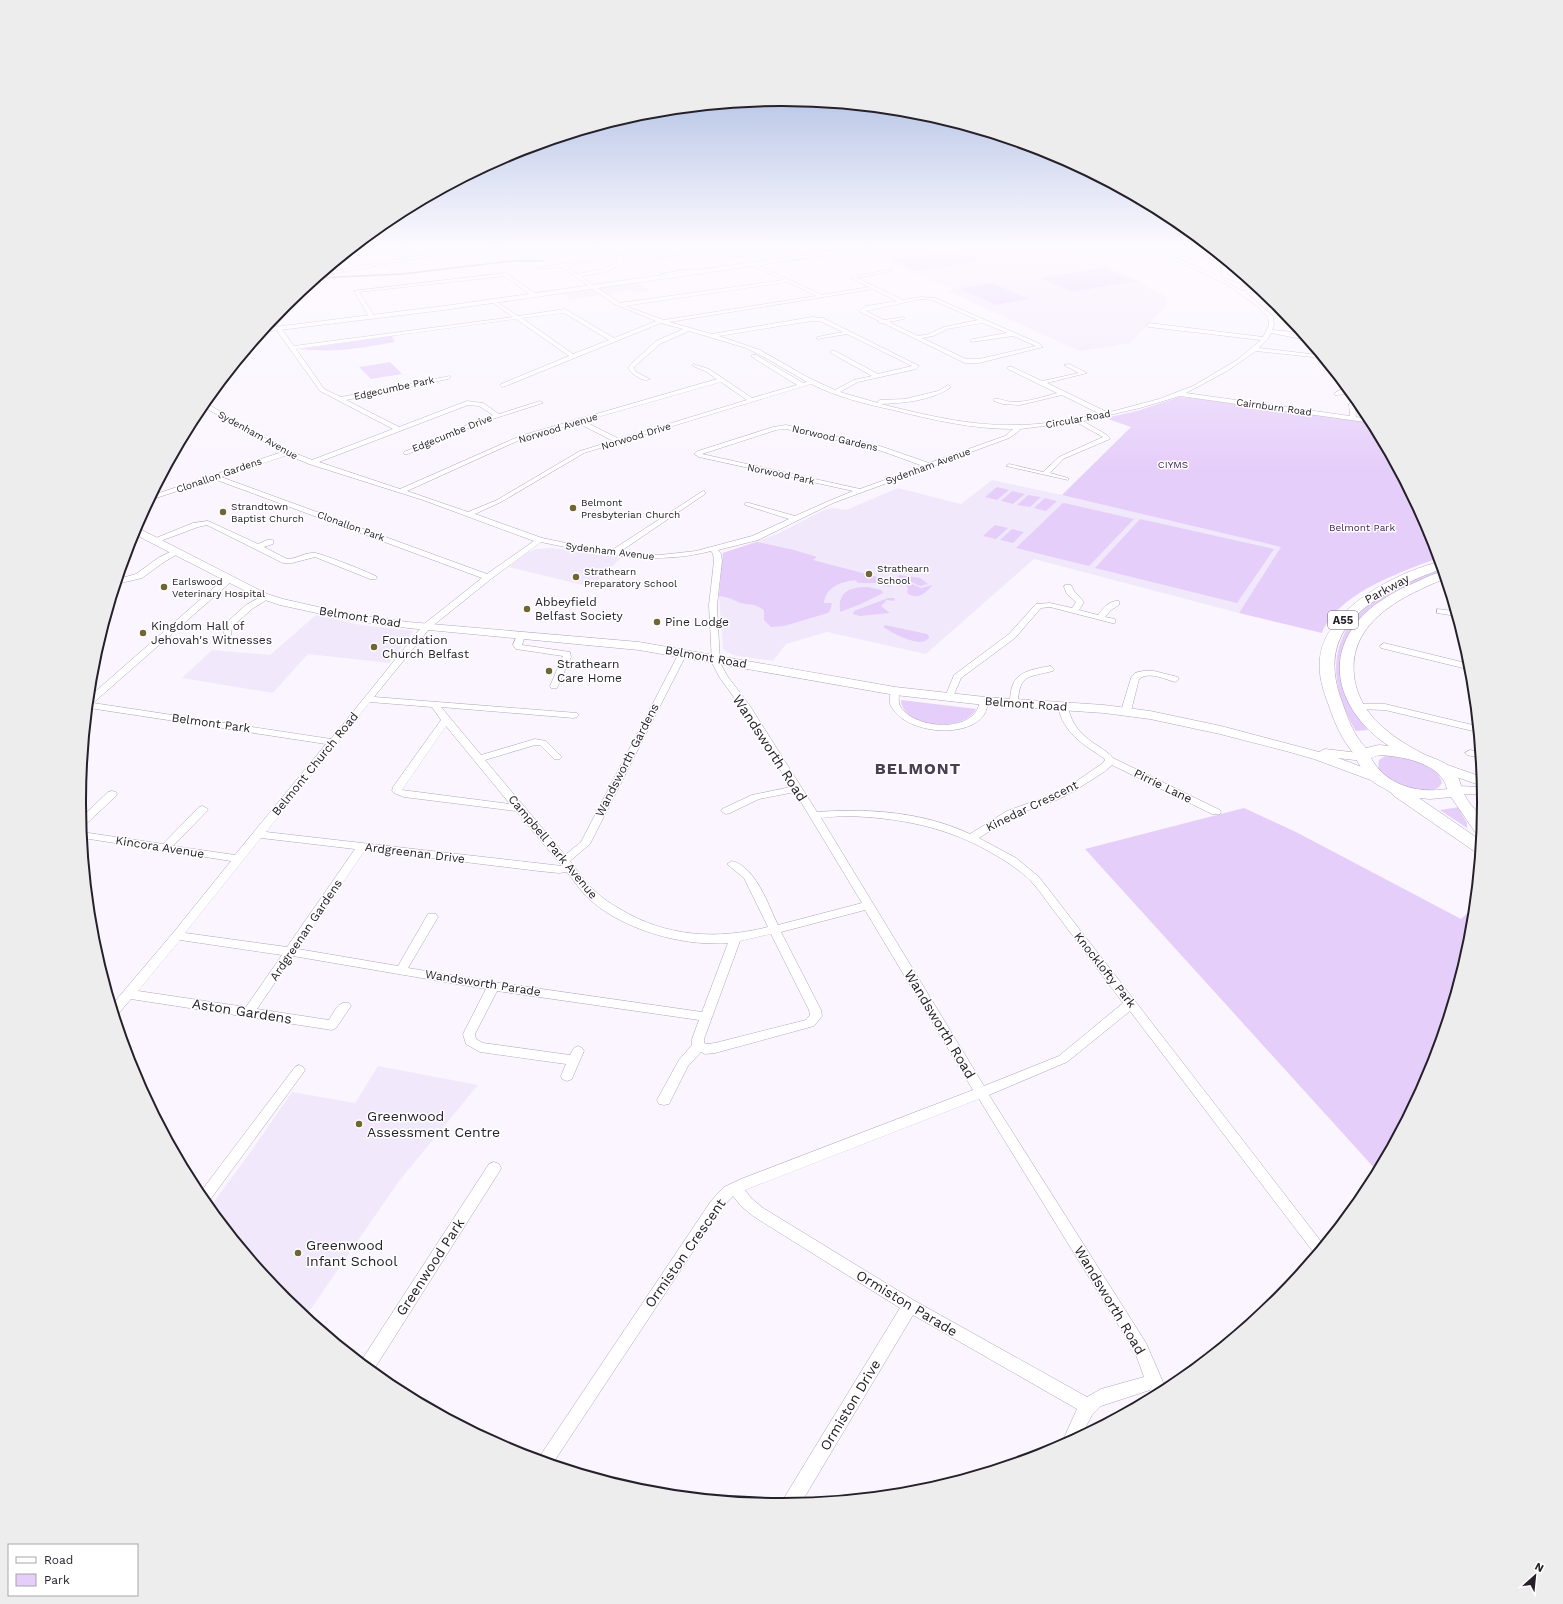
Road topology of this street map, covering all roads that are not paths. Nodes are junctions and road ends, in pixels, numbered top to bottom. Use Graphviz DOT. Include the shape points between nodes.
graph roads {
  1 [pos="331,322"];
  2 [pos="489,322"];
  3 [pos="523,322"];
  4 [pos="584,322"];
  5 [pos="659,322"];
  6 [pos="664,322"];
  7 [pos="796,322"];
  8 [pos="829,322"];
  9 [pos="881,322"];
  10 [pos="978,322"];
  11 [pos="985,322"];
  12 [pos="1272,322"];
  13 [pos="1149,325"];
  14 [pos="278,328"];
  15 [pos="272,329"];
  16 [pos="689,329"];
  17 [pos="1269,331"];
  18 [pos="849,332"];
  19 [pos="1012,334"];
  20 [pos="714,336"];
  21 [pos="1298,336"];
  22 [pos="819,338"];
  23 [pos="916,338"];
  24 [pos="612,339"];
  25 [pos="1265,340"];
  26 [pos="973,342"];
  27 [pos="291,348"];
  28 [pos="1254,349"];
  29 [pos="833,352"];
  30 [pos="572,356"];
  31 [pos="1315,357"];
  32 [pos="695,365"];
  33 [pos="1067,365"];
  34 [pos="1010,368"];
  35 [pos="877,376"];
  36 [pos="448,377"];
  37 [pos="632,380"];
  38 [pos="721,380"];
  39 [pos="812,382"];
  40 [pos="1041,383"];
  41 [pos="503,385"];
  42 [pos="802,385"];
  43 [pos="948,387"];
  44 [pos="835,392"];
  45 [pos="1342,392"];
  46 [pos="1063,393"];
  47 [pos="1178,394"];
  48 [pos="1337,394"];
  49 [pos="340,399"];
  50 [pos="996,400"];
  51 [pos="752,401"];
  52 [pos="540,403"];
  53 [pos="874,404"];
  54 [pos="1352,405"];
  55 [pos="209,407"];
  56 [pos="1106,414"];
  57 [pos="498,415"];
  58 [pos="1353,418"];
  59 [pos="1078,420"];
  60 [pos="1362,420"];
  61 [pos="579,421"];
  62 [pos="1017,427"];
  63 [pos="398,429"];
  64 [pos="619,441"];
  65 [pos="406,452"];
  66 [pos="287,453"];
  67 [pos="1055,454"];
  68 [pos="701,456"];
  69 [pos="1064,456"];
  70 [pos="1074,460"];
  71 [pos="311,463"];
  72 [pos="930,466"];
  73 [pos="1009,466"];
  74 [pos="1045,474"];
  75 [pos="214,477"];
  76 [pos="1066,479"];
  77 [pos="400,491"];
  78 [pos="861,491"];
  79 [pos="703,493"];
  80 [pos="157,496"];
  81 [pos="747,504"];
  82 [pos="470,514"];
  83 [pos="796,519"];
  84 [pos="140,533"];
  85 [pos="155,540"];
  86 [pos="540,540"];
  87 [pos="270,542"];
  88 [pos="258,547"];
  89 [pos="713,549"];
  90 [pos="177,552"];
  91 [pos="614,553"];
  92 [pos="1436,567"];
  93 [pos="373,577"];
  94 [pos="488,577"];
  95 [pos="1439,577"];
  96 [pos="229,579"];
  97 [pos="122,581"];
  98 [pos="1068,587"];
  99 [pos="267,597"];
  100 [pos="1116,603"];
  101 [pos="1440,610"];
  102 [pos="1075,611"];
  103 [pos="1450,613"];
  104 [pos="1100,617"];
  105 [pos="1112,621"];
  106 [pos="427,626"];
  107 [pos="228,633"];
  108 [pos="521,635"];
  109 [pos="1384,646"];
  110 [pos="683,653"];
  111 [pos="714,658"];
  112 [pos="1464,665"];
  113 [pos="1050,669"];
  114 [pos="1175,678"];
  115 [pos="554,686"];
  116 [pos="895,691"];
  117 [pos="949,697"];
  118 [pos="94,698"];
  119 [pos="367,700"];
  120 [pos="985,701"];
  121 [pos="1014,703"];
  122 [pos="435,705"];
  123 [pos="93,706"];
  124 [pos="1064,707"];
  125 [pos="1357,707"];
  126 [pos="1126,711"];
  127 [pos="574,715"];
  128 [pos="446,720"];
  129 [pos="1473,728"];
  130 [pos="333,742"];
  131 [pos="1352,742"];
  132 [pos="1291,748"];
  133 [pos="1304,750"];
  134 [pos="1470,752"];
  135 [pos="1412,754"];
  136 [pos="1476,754"];
  137 [pos="1363,756"];
  138 [pos="557,757"];
  139 [pos="479,759"];
  140 [pos="1110,760"];
  141 [pos="1439,766"];
  142 [pos="1477,780"];
  143 [pos="1383,781"];
  144 [pos="797,789"];
  145 [pos="1456,791"];
  146 [pos="1477,791"];
  147 [pos="112,794"];
  148 [pos="520,808"];
  149 [pos="203,809"];
  150 [pos="726,811"];
  151 [pos="1216,812"];
  152 [pos="814,815"];
  153 [pos="86,819"];
  154 [pos="1477,820"];
  155 [pos="258,834"];
  156 [pos="87,836"];
  157 [pos="971,838"];
  158 [pos="1476,844"];
  159 [pos="362,847"];
  160 [pos="165,848"];
  161 [pos="238,859"];
  162 [pos="564,860"];
  163 [pos="732,864"];
  164 [pos="571,868"];
  165 [pos="869,905"];
  166 [pos="432,917"];
  167 [pos="775,929"];
  168 [pos="177,936"];
  169 [pos="735,939"];
  170 [pos="290,952"];
  171 [pos="401,970"];
  172 [pos="493,986"];
  173 [pos="129,994"];
  174 [pos="1131,1003"];
  175 [pos="345,1006"];
  176 [pos="117,1007"];
  177 [pos="249,1012"];
  178 [pos="706,1017"];
  179 [pos="699,1046"];
  180 [pos="299,1070"];
  181 [pos="567,1076"];
  182 [pos="981,1092"];
  183 [pos="664,1100"];
  184 [pos="494,1168"];
  185 [pos="735,1188"];
  186 [pos="207,1194"];
  187 [pos="1316,1246"];
  188 [pos="910,1306"];
  189 [pos="370,1362"];
  190 [pos="1157,1387"];
  191 [pos="1088,1406"];
  192 [pos="1075,1433"];
  193 [pos="548,1457"];
  194 [pos="794,1497"];
  1 -- 14 [label="main road"];
  2 -- 27 [label="street"];
  3 -- 30 [label="street"];
  4 -- 24 [label="street"];
  5 -- 24 [label="street"];
  6 -- 16 [label="street, Circular Road"];
  7 -- 20 [label="street"];
  8 -- 18 [label="street"];
  9 -- 23 [label="street"];
  10 -- 23 [label="street" via="946,328"];
  11 -- 19 [label="street"];
  12 -- 17 [label="street"];
  13 -- 25 [label="street"];
  14 -- 15 [label="main road"];
  14 -- 27 [label="street"];
  16 -- 20 [label="street, Circular Road"];
  16 -- 37 [label="street" via="668,336 647,350 631,368 634,373 644,378"];
  17 -- 21 [label="street"];
  17 -- 25 [label="street, Circular Road"];
  18 -- 22 [label="street"];
  18 -- 35 [label="street" via="916,366"];
  19 -- 23 [label="street" via="1040,347 968,361"];
  19 -- 26 [label="street"];
  20 -- 39 [label="street, Circular Road" via="761,352"];
  20 -- 42 [label="street" via="712,340 758,358"];
  24 -- 30 [label="street"];
  25 -- 28 [label="street, Circular Road"];
  27 -- 49 [label="street" via="322,390"];
  28 -- 31 [label="street"];
  28 -- 47 [label="street, Circular Road" via="1215,376"];
  29 -- 35 [label="street"];
  30 -- 41 [label="street"];
  32 -- 38 [label="street"];
  33 -- 40 [label="street" via="1084,373"];
  34 -- 40 [label="street"];
  35 -- 44 [label="street" via="856,381"];
  36 -- 49 [label="street, Edgecumbe Park"];
  38 -- 51 [label="street"];
  38 -- 61 [label="street, Norwood Avenue"];
  39 -- 42 [label="street, Norwood Drive"];
  39 -- 44 [label="street, Circular Road"];
  40 -- 46 [label="street"];
  42 -- 51 [label="street, Norwood Drive"];
  43 -- 53 [label="street" via="942,392 905,401 882,401"];
  44 -- 53 [label="street, Circular Road"];
  45 -- 48 [label="street"];
  46 -- 50 [label="street" via="1013,404"];
  46 -- 56 [label="street"];
  47 -- 56 [label="street, Circular Road"];
  47 -- 58 [label="street, Cairnburn Road"];
  49 -- 63 [label="street"];
  51 -- 64 [label="street, Norwood Drive"];
  52 -- 57 [label="street, Edgecumbe Drive"];
  53 -- 62 [label="street, Circular Road" via="970,425"];
  54 -- 58 [label="street"];
  55 -- 66 [label="street, Sydenham Avenue"];
  56 -- 59 [label="street, Circular Road"];
  57 -- 63 [label="street, Edgecumbe Drive" via="481,404 470,402"];
  57 -- 65 [label="street, Edgecumbe Drive"];
  58 -- 60 [label="street, Cairnburn Road"];
  59 -- 62 [label="street, Circular Road"];
  59 -- 69 [label="street" via="1107,439"];
  61 -- 64 [label="street"];
  61 -- 77 [label="street, Norwood Avenue" via="522,437"];
  62 -- 72 [label="street, Sydenham Avenue" via="1016,431 1007,437"];
  63 -- 71 [label="street, Edgecumbe Drive"];
  64 -- 82 [label="street, Norwood Drive" via="576,455 499,501"];
  66 -- 71 [label="street, Sydenham Avenue"];
  66 -- 75 [label="street, Clonallon Gardens"];
  67 -- 69 [label="street"];
  68 -- 72 [label="street, Norwood Gardens" via="697,454 775,428 786,427 878,447"];
  68 -- 78 [label="street, Norwood Park"];
  69 -- 70 [label="street"];
  69 -- 74 [label="street"];
  71 -- 77 [label="street, Sydenham Avenue"];
  72 -- 78 [label="street, Sydenham Avenue"];
  73 -- 74 [label="street"];
  74 -- 76 [label="street"];
  75 -- 80 [label="street, Clonallon Gardens"];
  75 -- 94 [label="street, Clonallon Park"];
  77 -- 82 [label="street, Sydenham Avenue"];
  78 -- 83 [label="street, Sydenham Avenue"];
  79 -- 91 [label="street"];
  81 -- 83 [label="street"];
  82 -- 86 [label="street, Sydenham Avenue"];
  83 -- 89 [label="street, Sydenham Avenue" via="755,538"];
  84 -- 85 [label="main road, Belmont Road"];
  85 -- 88 [label="street" via="205,523"];
  85 -- 90 [label="main road, Belmont Road"];
  86 -- 91 [label="street, Sydenham Avenue"];
  86 -- 94 [label="street, Belmont Church Road"];
  87 -- 88 [label="street"];
  88 -- 93 [label="street" via="289,562 310,555 319,556"];
  89 -- 91 [label="street, Sydenham Avenue" via="660,557"];
  89 -- 111 [label="street" via="718,561 713,605"];
  90 -- 96 [label="main road, Belmont Road"];
  90 -- 97 [label="street" via="139,576"];
  92 -- 131 [label="highway, Parkway / A55" via="1396,583 1365,600 1336,630 1327,657 1326,671 1334,703"];
  94 -- 106 [label="street, Belmont Church Road"];
  95 -- 125 [label="highway, Parkway / A55" via="1393,598 1362,625 1350,647 1346,672"];
  96 -- 99 [label="main road, Belmont Road"];
  96 -- 118 [label="street"];
  98 -- 102 [label="street" via="1080,602"];
  99 -- 106 [label="main road, Belmont Road" via="303,608 349,617"];
  99 -- 107 [label="street" via="249,607 228,626"];
  100 -- 104 [label="street"];
  101 -- 103 [label="street"];
  102 -- 104 [label="street"];
  102 -- 117 [label="street" via="1047,605 1039,606 1012,636 957,677"];
  104 -- 105 [label="street"];
  106 -- 108 [label="main road, Belmont Road"];
  106 -- 119 [label="street, Belmont Church Road"];
  108 -- 110 [label="main road, Belmont Road" via="606,642"];
  108 -- 115 [label="street" via="517,645 519,648 567,654"];
  109 -- 112 [label="street"];
  110 -- 111 [label="main road, Belmont Road"];
  110 -- 162 [label="street, Wandsworth Gardens" via="585,844"];
  111 -- 116 [label="main road, Belmont Road"];
  111 -- 144 [label="street, Wandsworth Road" via="724,678 745,706"];
  113 -- 121 [label="street" via="1027,673 1019,678"];
  114 -- 126 [label="street" via="1138,674"];
  116 -- 117 [label="main road, Belmont Road"];
  116 -- 120 [label="street" via="894,705 900,715 935,727 954,727 973,721 982,712"];
  117 -- 120 [label="main road, Belmont Road"];
  119 -- 122 [label="street"];
  119 -- 130 [label="street, Belmont Church Road"];
  120 -- 121 [label="main road, Belmont Road"];
  121 -- 124 [label="main road, Belmont Road"];
  122 -- 127 [label="street"];
  122 -- 128 [label="street, Campbell Park Avenue"];
  123 -- 130 [label="street, Belmont Park"];
  124 -- 126 [label="main road, Belmont Road"];
  124 -- 140 [label="street, Pirrie Lane" via="1067,720 1077,736"];
  125 -- 129 [label="street" via="1385,707"];
  125 -- 135 [label="highway, Parkway / A55" via="1378,731"];
  126 -- 132 [label="main road, Belmont Road" via="1184,721"];
  128 -- 139 [label="street, Campbell Park Avenue"];
  128 -- 148 [label="street" via="397,792"];
  130 -- 155 [label="street, Belmont Church Road"];
  131 -- 133 [label="main road" via="1340,747"];
  131 -- 137 [label="highway, Parkway / A55"];
  132 -- 133 [label="main road, Belmont Road"];
  132 -- 143 [label="main road, Belmont Road"];
  133 -- 137 [label="main road, Belmont Road"];
  134 -- 136 [label="street"];
  135 -- 137 [label="highway, A55" via="1379,750"];
  135 -- 141 [label="highway, A55"];
  137 -- 143 [label="highway, A55" via="1365,765"];
  138 -- 139 [label="street" via="543,743 535,742"];
  139 -- 148 [label="street, Campbell Park Avenue"];
  140 -- 151 [label="street, Pirrie Lane"];
  140 -- 157 [label="street, Kinedar Crescent" via="1101,770 1071,789 1012,814"];
  141 -- 142 [label="main road"];
  141 -- 145 [label="highway, A55" via="1450,777"];
  143 -- 145 [label="highway, A55" via="1400,790 1422,795 1441,795"];
  143 -- 158 [label="highway, A55"];
  144 -- 150 [label="street" via="756,797"];
  144 -- 152 [label="street, Wandsworth Road"];
  145 -- 146 [label="main road"];
  145 -- 154 [label="highway, A55"];
  147 -- 153 [label="street"];
  148 -- 162 [label="street, Campbell Park Avenue"];
  149 -- 160 [label="street"];
  152 -- 157 [label="street, Knocklofty Park" via="865,813 895,816 943,827"];
  152 -- 165 [label="street, Wandsworth Road"];
  155 -- 159 [label="street, Ardgreenan Drive"];
  155 -- 161 [label="street, Belmont Church Road"];
  156 -- 160 [label="street, Kincora Avenue"];
  157 -- 174 [label="street, Knocklofty Park" via="1010,858 1035,879"];
  159 -- 164 [label="street, Ardgreenan Drive" via="552,870"];
  159 -- 170 [label="street, Ardgreenan Gardens"];
  160 -- 161 [label="street, Kincora Avenue"];
  161 -- 168 [label="street, Belmont Church Road"];
  162 -- 164 [label="street, Campbell Park Avenue"];
  163 -- 167 [label="street" via="748,876"];
  164 -- 169 [label="street, Campbell Park Avenue" via="591,894 608,908 636,923 681,937 705,940"];
  165 -- 167 [label="street, Campbell Park Avenue"];
  165 -- 182 [label="street, Wandsworth Road"];
  166 -- 171 [label="street"];
  167 -- 169 [label="street, Campbell Park Avenue"];
  167 -- 179 [label="street" via="815,1010 815,1019 810,1023 715,1048 705,1049"];
  168 -- 170 [label="street, Wandsworth Parade"];
  168 -- 173 [label="street, Belmont Church Road"];
  169 -- 178 [label="street"];
  170 -- 171 [label="street, Wandsworth Parade"];
  170 -- 177 [label="street, Ardgreenan Gardens"];
  171 -- 172 [label="street, Wandsworth Parade"];
  172 -- 178 [label="street, Wandsworth Parade"];
  172 -- 181 [label="street" via="469,1034 470,1041 480,1046 576,1055"];
  173 -- 176 [label="street, Belmont Church Road"];
  173 -- 177 [label="street, Aston Gardens"];
  174 -- 182 [label="street, Ormiston Crescent" via="1063,1059"];
  174 -- 187 [label="street, Knocklofty Park"];
  175 -- 177 [label="street, Aston Gardens" via="332,1025"];
  178 -- 179 [label="street"];
  179 -- 183 [label="street" via="683,1063"];
  180 -- 186 [label="street"];
  182 -- 185 [label="street, Ormiston Crescent"];
  182 -- 190 [label="street, Wandsworth Road" via="1141,1348"];
  184 -- 189 [label="street, Greenwood Park"];
  185 -- 188 [label="street, Ormiston Parade" via="758,1212"];
  185 -- 193 [label="street, Ormiston Crescent" via="725,1194 716,1205"];
  188 -- 191 [label="street, Ormiston Parade"];
  188 -- 194 [label="street, Ormiston Drive"];
  190 -- 191 [label="street" via="1101,1397"];
  191 -- 192 [label="street"];
}
